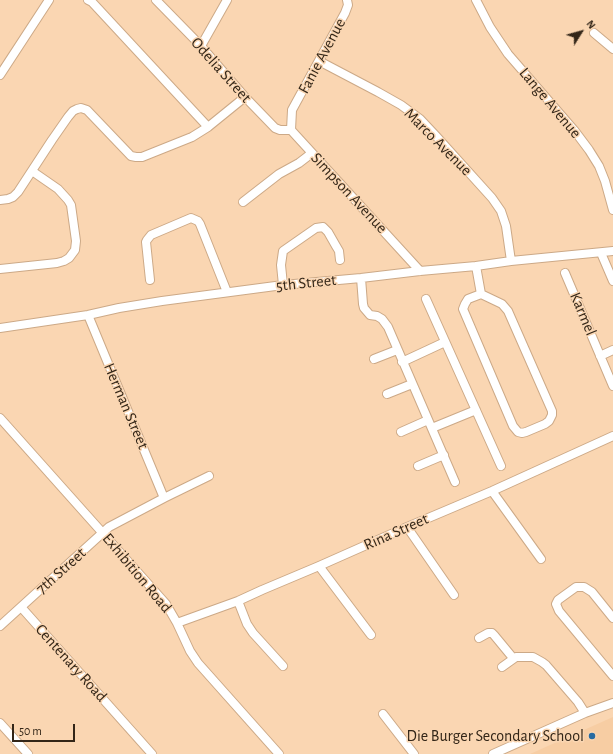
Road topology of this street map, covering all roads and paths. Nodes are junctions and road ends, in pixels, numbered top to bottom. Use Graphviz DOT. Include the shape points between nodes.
graph roads {
  1 [pos="49,0"];
  2 [pos="88,0"];
  3 [pos="156,0"];
  4 [pos="226,0"];
  5 [pos="347,0"];
  6 [pos="476,0"];
  7 [pos="594,33"];
  8 [pos="201,46"];
  9 [pos="613,49"];
  10 [pos="319,61"];
  11 [pos="0,75"];
  12 [pos="245,97"];
  13 [pos="208,127"];
  14 [pos="291,130"];
  15 [pos="312,153"];
  16 [pos="32,171"];
  17 [pos="0,200"];
  18 [pos="243,202"];
  19 [pos="613,210"];
  20 [pos="613,251"];
  21 [pos="601,252"];
  22 [pos="340,260"];
  23 [pos="511,261"];
  24 [pos="476,266"];
  25 [pos="0,269"];
  26 [pos="420,270"];
  27 [pos="565,273"];
  28 [pos="361,278"];
  29 [pos="150,280"];
  30 [pos="613,281"];
  31 [pos="283,285"];
  32 [pos="228,292"];
  33 [pos="481,294"];
  34 [pos="426,299"];
  35 [pos="88,315"];
  36 [pos="0,328"];
  37 [pos="445,342"];
  38 [pos="397,350"];
  39 [pos="613,350"];
  40 [pos="600,356"];
  41 [pos="374,360"];
  42 [pos="402,362"];
  43 [pos="412,384"];
  44 [pos="613,386"];
  45 [pos="387,394"];
  46 [pos="476,410"];
  47 [pos="0,418"];
  48 [pos="428,420"];
  49 [pos="432,428"];
  50 [pos="401,432"];
  51 [pos="613,436"];
  52 [pos="444,455"];
  53 [pos="418,466"];
  54 [pos="501,466"];
  55 [pos="209,476"];
  56 [pos="455,482"];
  57 [pos="492,491"];
  58 [pos="164,498"];
  59 [pos="407,527"];
  60 [pos="103,533"];
  61 [pos="541,559"];
  62 [pos="319,566"];
  63 [pos="454,595"];
  64 [pos="238,601"];
  65 [pos="21,607"];
  66 [pos="613,618"];
  67 [pos="177,624"];
  68 [pos="0,626"];
  69 [pos="371,634"];
  70 [pos="479,638"];
  71 [pos="513,658"];
  72 [pos="283,666"];
  73 [pos="502,666"];
  74 [pos="613,676"];
  75 [pos="613,702"];
  76 [pos="585,713"];
  77 [pos="383,714"];
  78 [pos="0,724"];
  79 [pos="28,754"];
  80 [pos="152,754"];
  81 [pos="279,754"];
  82 [pos="414,754"];
  83 [pos="493,754"];
  1 -- 11 [label="street"];
  2 -- 13 [label="street"];
  3 -- 8 [label="street, Odelia Street"];
  4 -- 8 [label="street"];
  5 -- 10 [label="street, Fanie Avenue" via="345,13"];
  6 -- 19 [label="street, Lange Avenue" via="508,54 589,150 599,166"];
  7 -- 9 [label="street"];
  8 -- 12 [label="street, Odelia Street"];
  10 -- 14 [label="street, Fanie Avenue" via="292,110"];
  10 -- 23 [label="street, Marco Avenue" via="401,105 420,119 492,198 501,212 506,226"];
  12 -- 13 [label="street"];
  12 -- 14 [label="street, Odelia Street" via="275,128"];
  13 -- 16 [label="street" via="192,137 136,157 131,156 87,110 77,108 68,117"];
  14 -- 15 [label="street, Simpson Avenue"];
  15 -- 18 [label="street"];
  15 -- 26 [label="street, Simpson Avenue"];
  16 -- 17 [label="street" via="14,197"];
  16 -- 25 [label="street" via="58,189 71,205 76,250 64,261 57,263"];
  20 -- 21 [label="street, 5th Street"];
  21 -- 23 [label="street, 5th Street"];
  21 -- 30 [label="street"];
  22 -- 31 [label="street" via="339,251 328,232 323,227 316,228 283,251"];
  23 -- 24 [label="street, 5th Street"];
  24 -- 26 [label="street, 5th Street"];
  24 -- 33 [label="street"];
  26 -- 28 [label="street, 5th Street"];
  27 -- 40 [label="street, Karmel"];
  28 -- 31 [label="street, 5th Street"];
  28 -- 38 [label="street" via="364,308 370,315 380,317 385,323"];
  29 -- 32 [label="street" via="146,242 148,238 191,218 200,224"];
  31 -- 32 [label="street, 5th Street"];
  32 -- 35 [label="street, 5th Street"];
  33 -- 33 [label="street" via="468,299 463,309 513,426 522,434 549,421 552,411 508,311 502,304"];
  34 -- 37 [label="street"];
  35 -- 36 [label="street, 5th Street"];
  35 -- 58 [label="street, Herman Street"];
  37 -- 42 [label="street"];
  37 -- 46 [label="street"];
  38 -- 41 [label="street"];
  38 -- 42 [label="street"];
  39 -- 40 [label="street, Karmel"];
  40 -- 44 [label="street, Karmel"];
  42 -- 43 [label="street"];
  43 -- 45 [label="street"];
  43 -- 48 [label="street"];
  46 -- 49 [label="street"];
  46 -- 54 [label="street"];
  47 -- 60 [label="street, Exhibition Road"];
  48 -- 49 [label="street"];
  48 -- 50 [label="street"];
  49 -- 52 [label="street"];
  51 -- 57 [label="street, Rina Street"];
  52 -- 53 [label="street"];
  52 -- 56 [label="street"];
  55 -- 58 [label="street, 7th Street"];
  57 -- 59 [label="street, Rina Street"];
  57 -- 61 [label="street"];
  58 -- 60 [label="street, 7th Street" via="109,527"];
  59 -- 62 [label="street, Rina Street"];
  59 -- 63 [label="street"];
  60 -- 65 [label="street, 7th Street"];
  60 -- 67 [label="street, Exhibition Road" via="166,604"];
  62 -- 64 [label="street, Rina Street"];
  62 -- 69 [label="street"];
  64 -- 67 [label="street, Rina Street"];
  64 -- 72 [label="street" via="253,633"];
  65 -- 68 [label="street, 7th Street"];
  65 -- 80 [label="street, Centenary Road"];
  66 -- 74 [label="street" via="592,592 584,587 576,587 556,604"];
  67 -- 81 [label="street, Exhibition Road" via="198,663"];
  70 -- 71 [label="street" via="492,633"];
  71 -- 73 [label="street"];
  71 -- 76 [label="street" via="533,657 546,665"];
  75 -- 76 [label="street"];
  76 -- 83 [label="street"];
  77 -- 82 [label="street"];
  78 -- 79 [label="street"];
}
